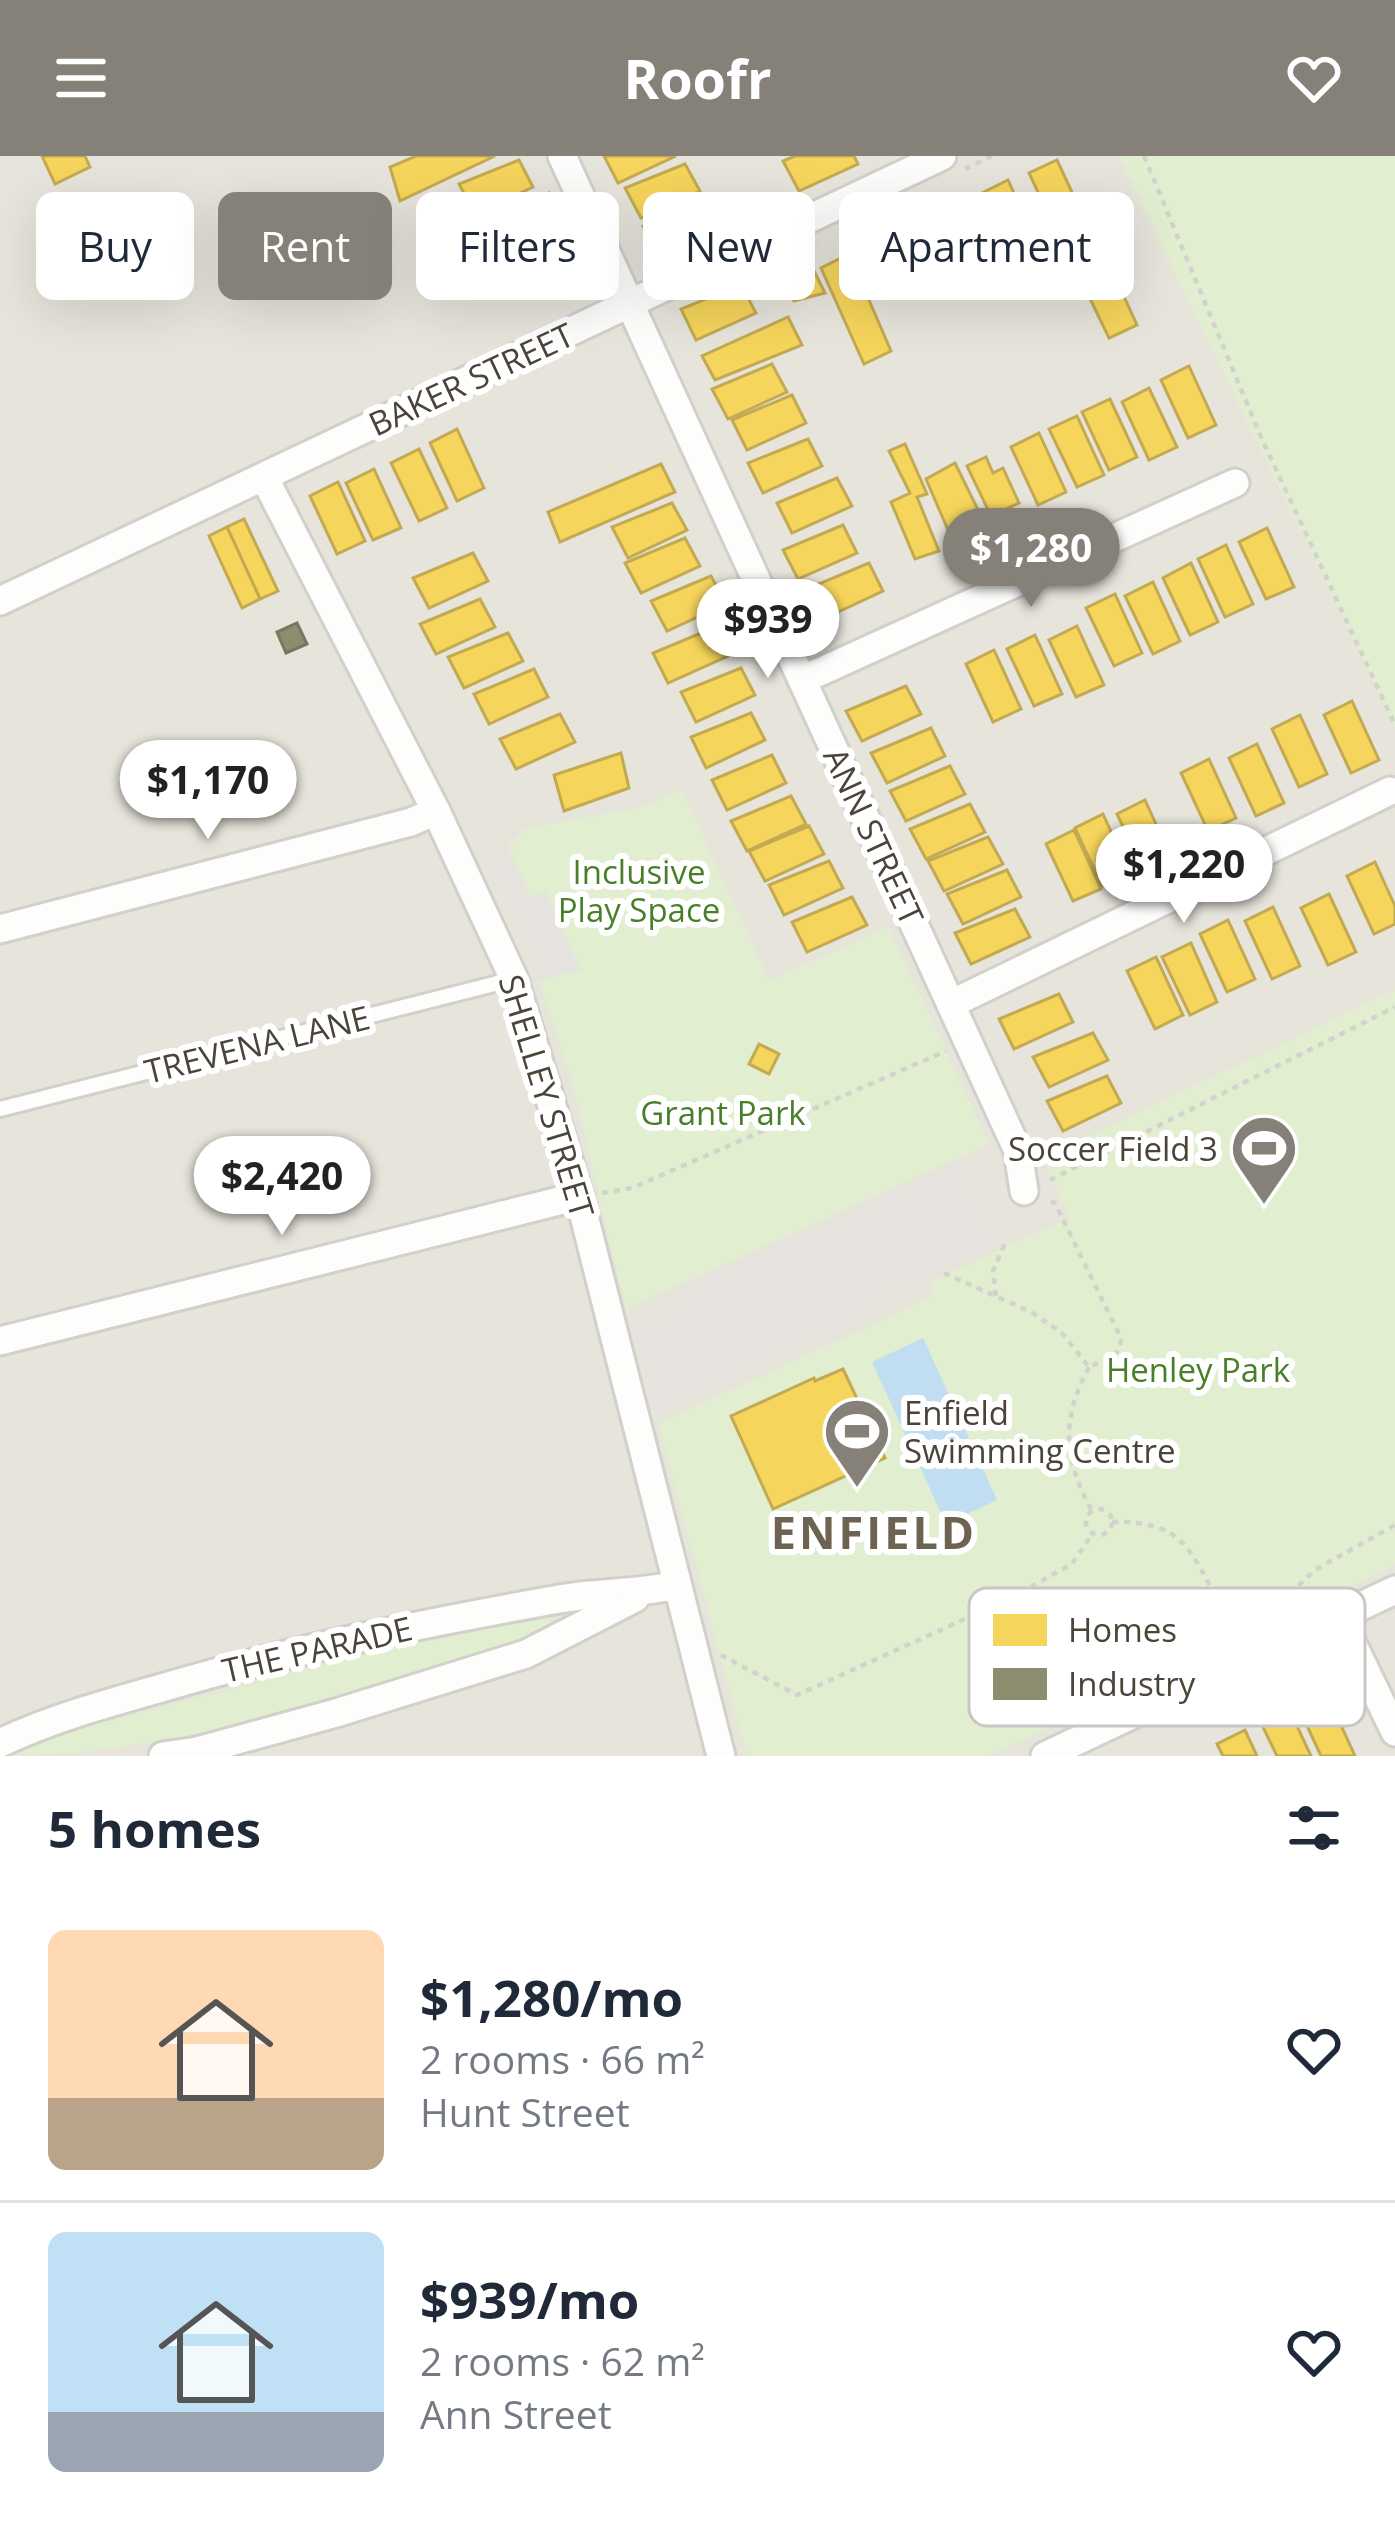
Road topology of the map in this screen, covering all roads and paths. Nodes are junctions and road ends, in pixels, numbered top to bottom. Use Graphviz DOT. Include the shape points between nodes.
graph roads {
  1 [pos="562,156"];
  2 [pos="1144,156"];
  3 [pos="924,160"];
  4 [pos="631,304"];
  5 [pos="264,477"];
  6 [pos="1234,483"];
  7 [pos="0,601"];
  8 [pos="802,680"];
  9 [pos="1395,725"];
  10 [pos="1390,791"];
  11 [pos="436,812"];
  12 [pos="0,929"];
  13 [pos="514,979"];
  14 [pos="951,1004"];
  15 [pos="1395,1007"];
  16 [pos="950,1050"];
  17 [pos="0,1108"];
  18 [pos="1037,1186"];
  19 [pos="585,1196"];
  20 [pos="1055,1203"];
  21 [pos="1005,1243"];
  22 [pos="944,1273"];
  23 [pos="996,1296"];
  24 [pos="0,1341"];
  25 [pos="1089,1367"];
  26 [pos="1092,1510"];
  27 [pos="1112,1522"];
  28 [pos="1395,1525"];
  29 [pos="1093,1533"];
  30 [pos="677,1585"];
  31 [pos="1029,1588"];
  32 [pos="1214,1588"];
  33 [pos="1296,1588"];
  34 [pos="1395,1590"];
  35 [pos="644,1592"];
  36 [pos="1365,1605"];
  37 [pos="969,1617"];
  38 [pos="693,1650"];
  39 [pos="1365,1670"];
  40 [pos="1395,1732"];
  41 [pos="1081,1738"];
  42 [pos="0,1743"];
  43 [pos="163,1756"];
  44 [pos="722,1756"];
  45 [pos="1045,1756"];
  1 -- 4 [label="street, ANN STREET"];
  2 -- 9 [label="path"];
  3 -- 4 [label="street, BAKER STREET"];
  4 -- 5 [label="street, BAKER STREET"];
  4 -- 8 [label="street, ANN STREET"];
  5 -- 7 [label="street, BAKER STREET"];
  5 -- 11 [label="street, SHELLEY STREET"];
  6 -- 8 [label="street"];
  8 -- 14 [label="street, ANN STREET"];
  10 -- 14 [label="street"];
  11 -- 12 [label="street"];
  11 -- 13 [label="street, SHELLEY STREET"];
  13 -- 17 [label="lane, TREVENA LANE"];
  13 -- 19 [label="street, SHELLEY STREET"];
  14 -- 18 [label="street, ANN STREET"];
  15 -- 18 [label="path"];
  16 -- 19 [label="path" via="632,1188"];
  19 -- 24 [label="street"];
  19 -- 30 [label="street, SHELLEY STREET"];
  20 -- 25 [label="path" via="1121,1342 1116,1354"];
  21 -- 23 [label="path" via="993,1271"];
  22 -- 23 [label="path"];
  23 -- 25 [label="path" via="1061,1332"];
  25 -- 26 [label="path" via="1068,1423 1069,1454"];
  26 -- 27 [label="path" via="1104,1509"];
  26 -- 29 [label="path" via="1086,1524"];
  27 -- 29 [label="path" via="1106,1533"];
  27 -- 32 [label="path" via="1161,1528 1185,1544"];
  28 -- 33 [label="path"];
  29 -- 31 [label="path" via="1072,1564"];
  30 -- 35 [label="street, THE PARADE"];
  30 -- 38 [label="street, SHELLEY STREET"];
  34 -- 36 [label="street"];
  35 -- 42 [label="street, THE PARADE" via="573,1597 257,1660 50,1720"];
  35 -- 43 [label="street, THE PARADE" via="526,1654"];
  37 -- 38 [label="path" via="797,1695 709,1650"];
  38 -- 44 [label="street, SHELLEY STREET"];
  39 -- 40 [label="street"];
  41 -- 45 [label="street"];
}
